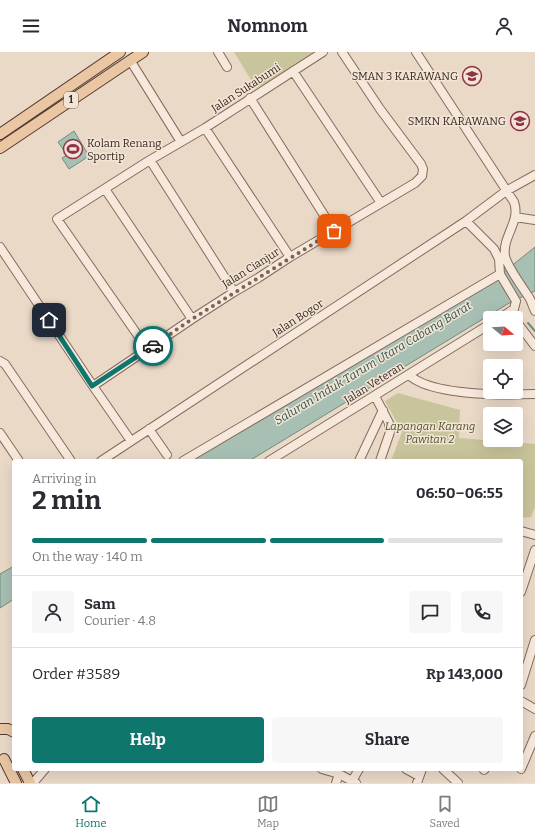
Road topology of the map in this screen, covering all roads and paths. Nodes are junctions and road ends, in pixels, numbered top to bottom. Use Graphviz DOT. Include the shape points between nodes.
graph roads {
  1 [pos="120,52"];
  2 [pos="143,52"];
  3 [pos="218,52"];
  4 [pos="323,52"];
  5 [pos="342,52"];
  6 [pos="416,52"];
  7 [pos="130,60"];
  8 [pos="227,67"];
  9 [pos="293,71"];
  10 [pos="250,98"];
  11 [pos="205,128"];
  12 [pos="0,134"];
  13 [pos="181,142"];
  14 [pos="0,148"];
  15 [pos="150,160"];
  16 [pos="535,175"];
  17 [pos="106,189"];
  18 [pos="506,191"];
  19 [pos="381,203"];
  20 [pos="515,217"];
  21 [pos="535,220"];
  22 [pos="466,221"];
  23 [pos="334,231"];
  24 [pos="0,247"];
  25 [pos="290,257"];
  26 [pos="500,274"];
  27 [pos="234,292"];
  28 [pos="531,298"];
  29 [pos="513,311"];
  30 [pos="535,311"];
  31 [pos="192,319"];
  32 [pos="483,328"];
  33 [pos="523,330"];
  34 [pos="535,346"];
  35 [pos="148,350"];
  36 [pos="0,362"];
  37 [pos="409,374"];
  38 [pos="92,386"];
  39 [pos="535,394"];
  40 [pos="375,396"];
  41 [pos="383,410"];
  42 [pos="149,429"];
  43 [pos="0,433"];
  44 [pos="131,441"];
  45 [pos="167,455"];
  46 [pos="18,459"];
  47 [pos="70,459"];
  48 [pos="103,459"];
  49 [pos="186,459"];
  50 [pos="272,459"];
  51 [pos="360,459"];
  52 [pos="381,459"];
  53 [pos="523,532"];
  54 [pos="535,535"];
  55 [pos="535,550"];
  56 [pos="525,571"];
  57 [pos="523,582"];
  58 [pos="535,640"];
  59 [pos="523,679"];
  60 [pos="523,702"];
  61 [pos="535,709"];
  62 [pos="1,728"];
  63 [pos="12,731"];
  64 [pos="535,736"];
  65 [pos="6,758"];
  66 [pos="523,765"];
  67 [pos="24,771"];
  68 [pos="43,771"];
  69 [pos="358,771"];
  70 [pos="410,771"];
  71 [pos="445,771"];
  72 [pos="337,772"];
  73 [pos="419,776"];
  74 [pos="354,782"];
  75 [pos="16,783"];
  76 [pos="31,783"];
  77 [pos="336,783"];
  78 [pos="458,783"];
  1 -- 12 [label="main road, 1"];
  2 -- 7 [label="main road, 1"];
  3 -- 8 [label="street"];
  4 -- 9 [label="street, Jalan Sukabumi"];
  5 -- 19 [label="street, Jalan Cianjur" via="423,169 422,176 415,183"];
  6 -- 18 [label="street"];
  7 -- 13 [label="street"];
  7 -- 14 [label="main road, 1"];
  9 -- 10 [label="street, Jalan Sukabumi"];
  9 -- 19 [label="street"];
  10 -- 11 [label="street, Jalan Sukabumi"];
  10 -- 23 [label="street"];
  11 -- 13 [label="street, Jalan Sukabumi"];
  11 -- 25 [label="street"];
  13 -- 15 [label="street, Jalan Sukabumi"];
  15 -- 17 [label="street, Jalan Sukabumi"];
  15 -- 27 [label="street"];
  16 -- 18 [label="street, Jalan Bogor"];
  17 -- 31 [label="street"];
  17 -- 35 [label="street, Jalan Sukabumi" via="57,219"];
  18 -- 20 [label="street" via="514,202"];
  18 -- 22 [label="street, Jalan Bogor"];
  19 -- 23 [label="street, Jalan Cianjur"];
  20 -- 21 [label="street"];
  20 -- 28 [label="street" via="505,246 505,256"];
  22 -- 26 [label="street" via="494,249 499,259"];
  22 -- 42 [label="street, Jalan Bogor"];
  23 -- 25 [label="street, Jalan Cianjur"];
  24 -- 38 [label="street"];
  25 -- 27 [label="street, Jalan Cianjur"];
  26 -- 29 [label="street" via="516,301"];
  26 -- 49 [label="street"];
  27 -- 31 [label="street, Jalan Cianjur"];
  28 -- 30 [label="street"];
  31 -- 35 [label="street, Jalan Cianjur"];
  32 -- 37 [label="street, Jalan Veteran"];
  33 -- 34 [label="street"];
  35 -- 38 [label="street, Jalan Cianjur"];
  36 -- 47 [label="street" via="4,364"];
  37 -- 39 [label="street" via="428,386 464,392"];
  37 -- 40 [label="street, Jalan Veteran"];
  38 -- 44 [label="street"];
  40 -- 41 [label="street"];
  40 -- 50 [label="street, Jalan Veteran"];
  41 -- 51 [label="street"];
  41 -- 52 [label="street" via="389,423 390,435"];
  42 -- 44 [label="street, Jalan Bogor"];
  42 -- 45 [label="street"];
  43 -- 46 [label="street"];
  44 -- 48 [label="street, Jalan Bogor"];
  53 -- 54 [label="street"];
  55 -- 56 [label="street"];
  56 -- 57 [label="street"];
  58 -- 59 [label="street"];
  60 -- 61 [label="street"];
  62 -- 63 [label="main road"];
  64 -- 66 [label="street"];
  65 -- 75 [label="main road"];
  67 -- 76 [label="main road"];
  68 -- 76 [label="street"];
  69 -- 74 [label="street"];
  70 -- 73 [label="street"];
  71 -- 78 [label="street"];
  72 -- 74 [label="street"];
  72 -- 77 [label="street"];
}
